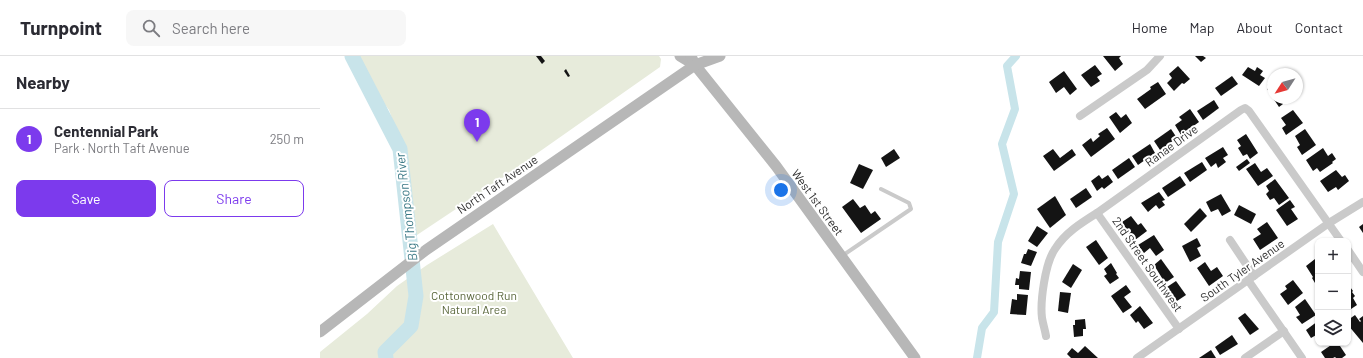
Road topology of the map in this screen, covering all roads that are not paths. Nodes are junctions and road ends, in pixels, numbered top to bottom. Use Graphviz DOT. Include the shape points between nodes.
graph roads {
  1 [pos="680,56"];
  2 [pos="720,56"];
  3 [pos="1160,56"];
  4 [pos="696,59"];
  5 [pos="1080,116"];
  6 [pos="881,189"];
  7 [pos="1363,202"];
  8 [pos="1097,213"];
  9 [pos="1329,224"];
  10 [pos="1339,238"];
  11 [pos="1230,240"];
  12 [pos="1351,254"];
  13 [pos="841,256"];
  14 [pos="1363,272"];
  15 [pos="1251,278"];
  16 [pos="1178,329"];
  17 [pos="1284,331"];
  18 [pos="320,332"];
  19 [pos="1046,336"];
  20 [pos="914,358"];
  21 [pos="1137,358"];
  22 [pos="1245,358"];
  23 [pos="1302,358"];
  1 -- 4 [label="main road, West 1st Street"];
  2 -- 4 [label="main road, North Taft Avenue"];
  3 -- 5 [label="street" via="1147,70"];
  4 -- 13 [label="main road, West 1st Street"];
  4 -- 18 [label="main road, North Taft Avenue" via="426,250"];
  6 -- 13 [label="lane" via="909,203 911,208"];
  7 -- 9 [label="street, South Tyler Avenue"];
  8 -- 9 [label="street, Ranae Drive" via="1245,108"];
  8 -- 16 [label="street, 2nd Street Southwest"];
  8 -- 19 [label="street, Ranae Drive" via="1065,236 1050,256 1043,290 1042,317"];
  9 -- 10 [label="street, Ranae Drive"];
  9 -- 15 [label="street, South Tyler Avenue"];
  11 -- 15 [label="street"];
  12 -- 14 [label="street"];
  13 -- 20 [label="main road, West 1st Street"];
  15 -- 16 [label="street, South Tyler Avenue"];
  15 -- 17 [label="street"];
  16 -- 21 [label="street, South Tyler Avenue"];
  17 -- 22 [label="street"];
  17 -- 23 [label="street"];
}
